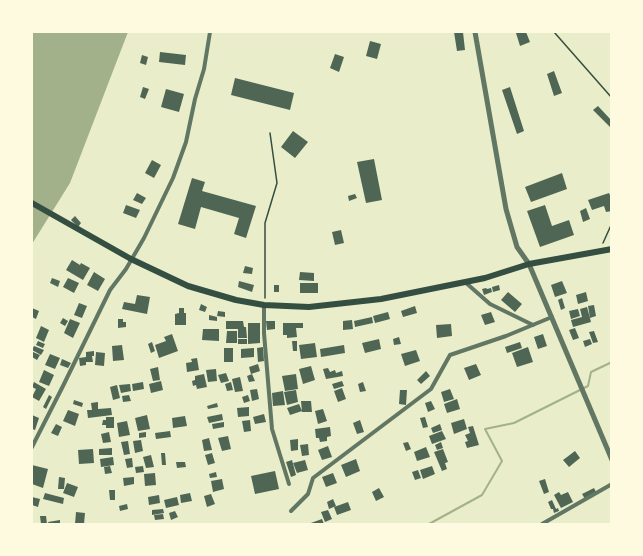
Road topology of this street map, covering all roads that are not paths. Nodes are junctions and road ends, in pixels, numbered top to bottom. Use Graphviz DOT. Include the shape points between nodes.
graph roads {
  1 [pos="210,32"];
  2 [pos="475,32"];
  3 [pos="32,203"];
  4 [pos="612,249"];
  5 [pos="131,260"];
  6 [pos="529,264"];
  7 [pos="465,282"];
  8 [pos="264,305"];
  9 [pos="552,317"];
  10 [pos="533,325"];
  11 [pos="32,447"];
  12 [pos="612,460"];
  13 [pos="289,484"];
  14 [pos="612,484"];
  15 [pos="291,511"];
  16 [pos="542,525"];
  1 -- 5 [label="street" via="186,142 165,196"];
  2 -- 6 [label="street" via="506,209 517,247"];
  3 -- 5 [label="main road"];
  4 -- 6 [label="main road"];
  5 -- 8 [label="main road" via="188,286"];
  5 -- 11 [label="street" via="110,290"];
  6 -- 7 [label="main road"];
  6 -- 9 [label="street"];
  7 -- 8 [label="main road" via="381,299 309,307"];
  7 -- 10 [label="street" via="490,304"];
  8 -- 13 [label="street" via="272,429"];
  9 -- 10 [label="street"];
  9 -- 12 [label="street"];
  10 -- 15 [label="street" via="450,355 431,389 313,478 308,494"];
  14 -- 16 [label="street"];
}
